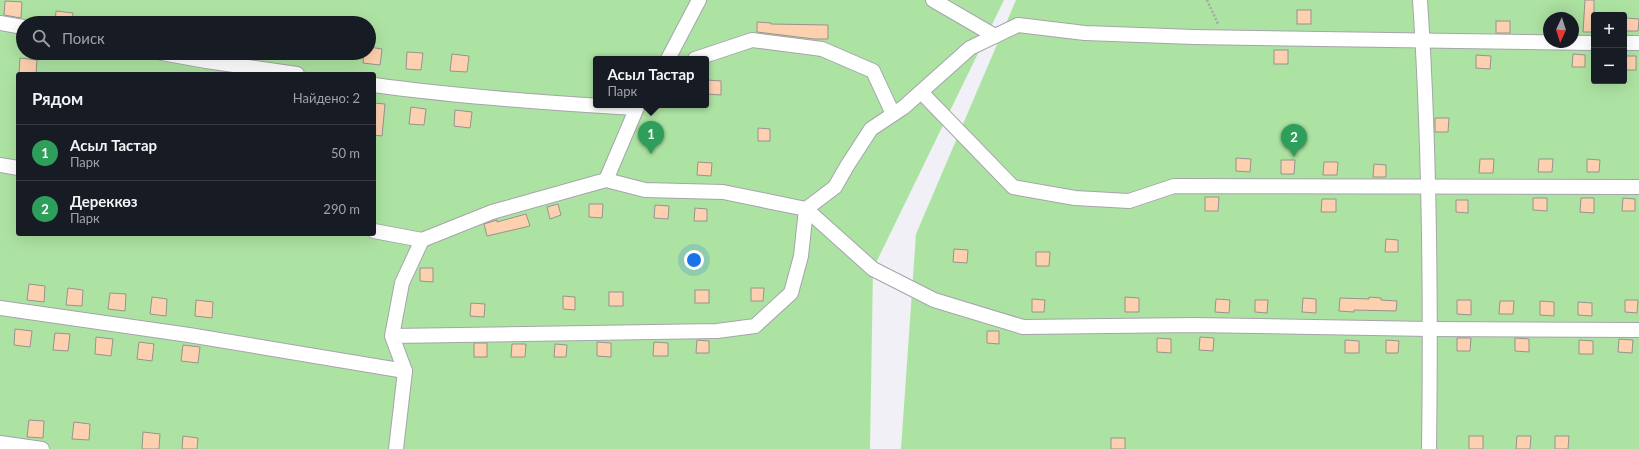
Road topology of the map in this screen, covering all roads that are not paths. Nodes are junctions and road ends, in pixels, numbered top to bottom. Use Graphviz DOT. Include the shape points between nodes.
graph roads {
  1 [pos="699,0"];
  2 [pos="933,0"];
  3 [pos="1420,0"];
  4 [pos="0,23"];
  5 [pos="16,26"];
  6 [pos="995,36"];
  7 [pos="1423,41"];
  8 [pos="1591,43"];
  9 [pos="1627,43"];
  10 [pos="1639,43"];
  11 [pos="670,56"];
  12 [pos="704,56"];
  13 [pos="200,60"];
  14 [pos="283,72"];
  15 [pos="376,85"];
  16 [pos="921,92"];
  17 [pos="593,105"];
  18 [pos="637,108"];
  19 [pos="892,114"];
  20 [pos="0,165"];
  21 [pos="16,168"];
  22 [pos="606,180"];
  23 [pos="1429,186"];
  24 [pos="1639,187"];
  25 [pos="806,209"];
  26 [pos="376,231"];
  27 [pos="422,240"];
  28 [pos="0,308"];
  29 [pos="1430,329"];
  30 [pos="1639,330"];
  31 [pos="392,336"];
  32 [pos="405,371"];
  33 [pos="0,443"];
  34 [pos="42,449"];
  35 [pos="396,449"];
  36 [pos="1429,449"];
  1 -- 11 [label="street"];
  2 -- 6 [label="street"];
  3 -- 7 [label="street"];
  4 -- 5 [label="street"];
  6 -- 7 [label="street" via="1018,24 1085,33"];
  6 -- 16 [label="street" via="970,48"];
  7 -- 8 [label="street"];
  7 -- 23 [label="street"];
  9 -- 10 [label="street"];
  12 -- 19 [label="street" via="752,40 822,49 873,71"];
  13 -- 14 [label="street"];
  15 -- 17 [label="street" via="533,102"];
  16 -- 19 [label="street"];
  16 -- 23 [label="street" via="1013,187 1067,197 1129,201 1174,186"];
  18 -- 22 [label="street"];
  19 -- 25 [label="street" via="871,129 835,188"];
  20 -- 21 [label="street"];
  22 -- 25 [label="street" via="645,190 723,192"];
  22 -- 27 [label="street" via="492,212"];
  23 -- 24 [label="street"];
  23 -- 29 [label="street"];
  25 -- 29 [label="street" via="873,269 934,300 1023,327 1194,325"];
  25 -- 31 [label="street" via="802,256 791,293 755,326 717,331"];
  26 -- 27 [label="street"];
  27 -- 31 [label="street" via="402,283"];
  28 -- 32 [label="street"];
  29 -- 30 [label="street"];
  29 -- 36 [label="street"];
  31 -- 32 [label="street"];
  32 -- 35 [label="street"];
  33 -- 34 [label="street"];
}
